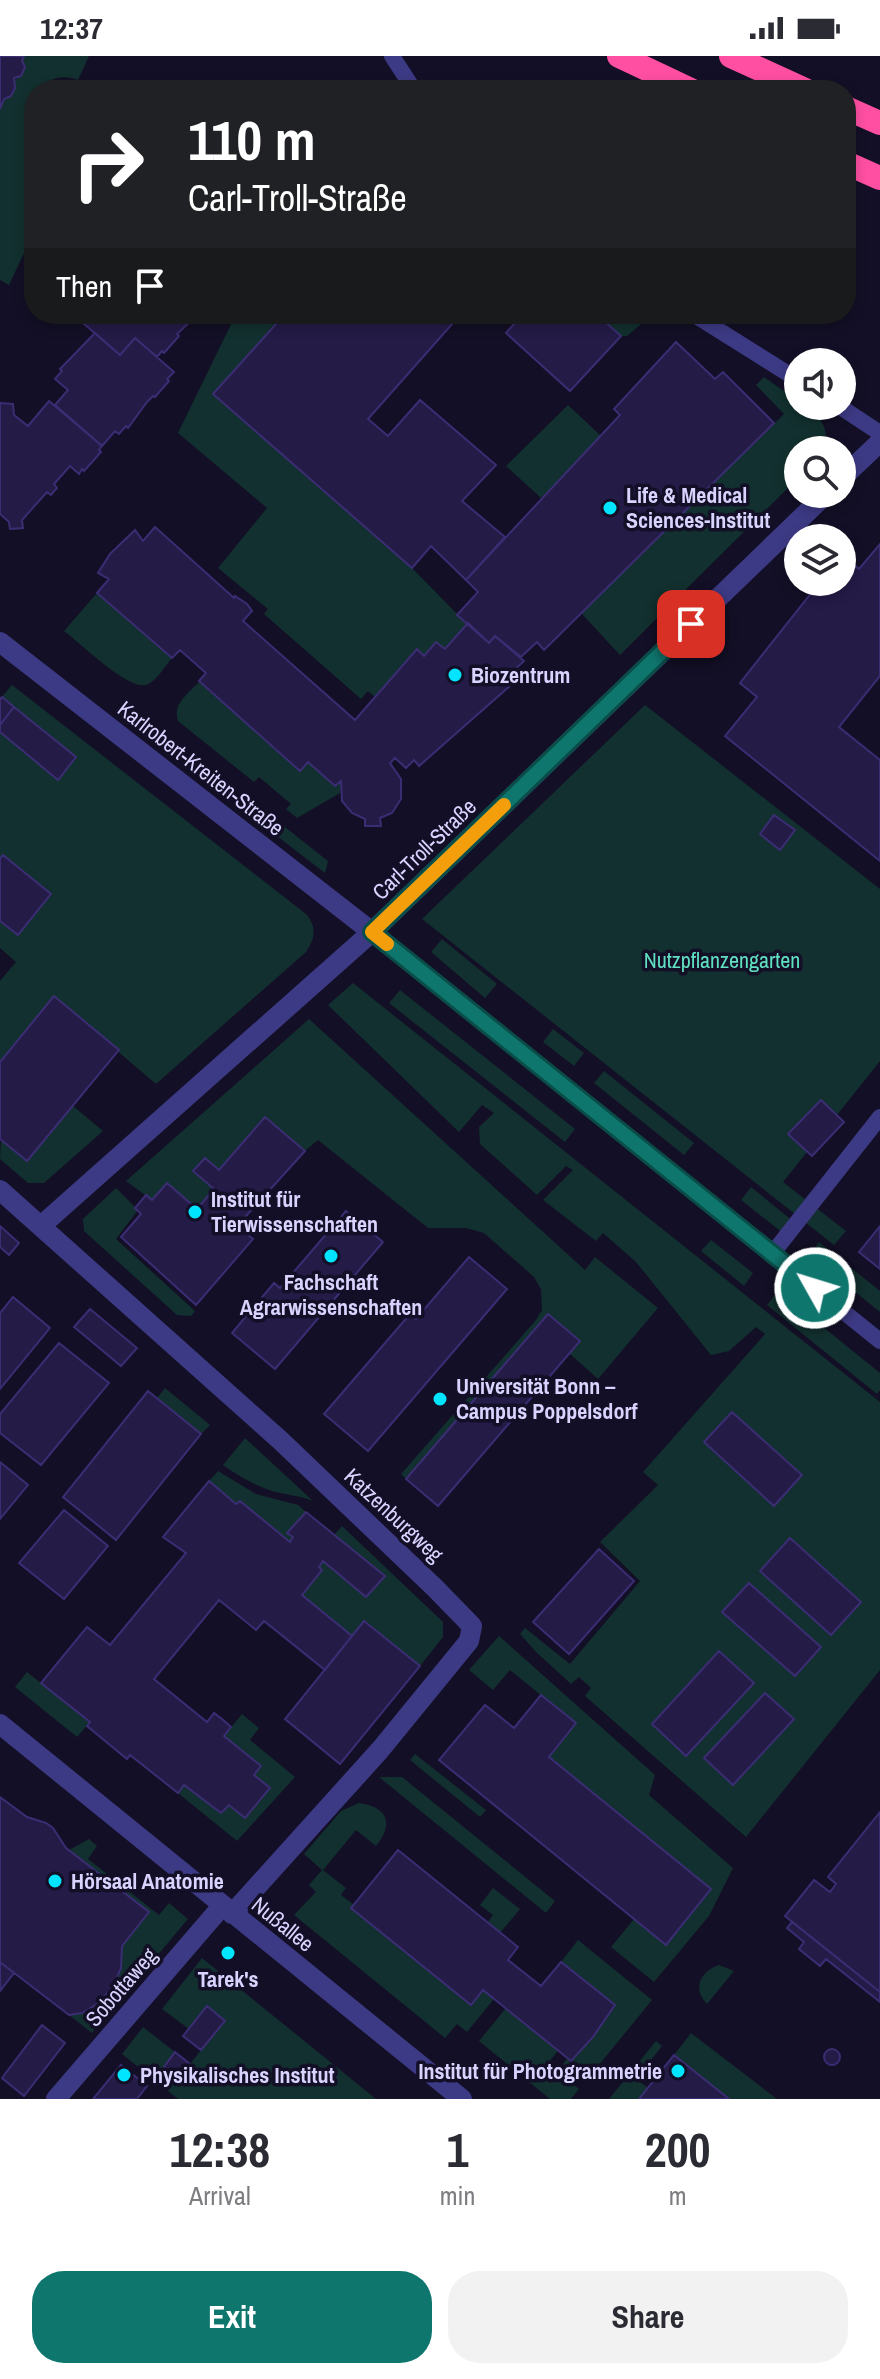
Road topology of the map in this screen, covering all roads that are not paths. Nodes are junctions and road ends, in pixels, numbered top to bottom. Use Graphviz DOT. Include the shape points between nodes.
graph roads {
  1 [pos="392,56"];
  2 [pos="619,56"];
  3 [pos="731,56"];
  4 [pos="408,80"];
  5 [pos="670,80"];
  6 [pos="783,80"];
  7 [pos="856,112"];
  8 [pos="880,123"];
  9 [pos="856,167"];
  10 [pos="880,178"];
  11 [pos="709,324"];
  12 [pos="784,371"];
  13 [pos="856,417"];
  14 [pos="880,433"];
  15 [pos="880,442"];
  16 [pos="856,465"];
  17 [pos="811,508"];
  18 [pos="0,642"];
  19 [pos="372,932"];
  20 [pos="880,1117"];
  21 [pos="0,1190"];
  22 [pos="42,1225"];
  23 [pos="772,1254"];
  24 [pos="880,1341"];
  25 [pos="0,1724"];
  26 [pos="228,1910"];
  27 [pos="56,2099"];
  28 [pos="462,2099"];
  1 -- 4 [label="lane"];
  2 -- 5 [label="highway"];
  3 -- 6 [label="highway"];
  7 -- 8 [label="highway"];
  9 -- 10 [label="highway"];
  11 -- 12 [label="lane"];
  13 -- 14 [label="lane"];
  15 -- 16 [label="street"];
  17 -- 19 [label="street, Carl-Troll-Straße"];
  18 -- 19 [label="street, Karlrobert-Kreiten-Straße"];
  19 -- 22 [label="street, Carl-Troll-Straße"];
  19 -- 23 [label="lane"];
  20 -- 23 [label="lane"];
  21 -- 22 [label="street, Katzenburgweg"];
  22 -- 26 [label="street, Katzenburgweg" via="280,1440 472,1626 469,1641 389,1740"];
  23 -- 24 [label="lane"];
  25 -- 26 [label="street, Nußallee"];
  26 -- 27 [label="street, Sobottaweg"];
  26 -- 28 [label="street, Nußallee"];
}
